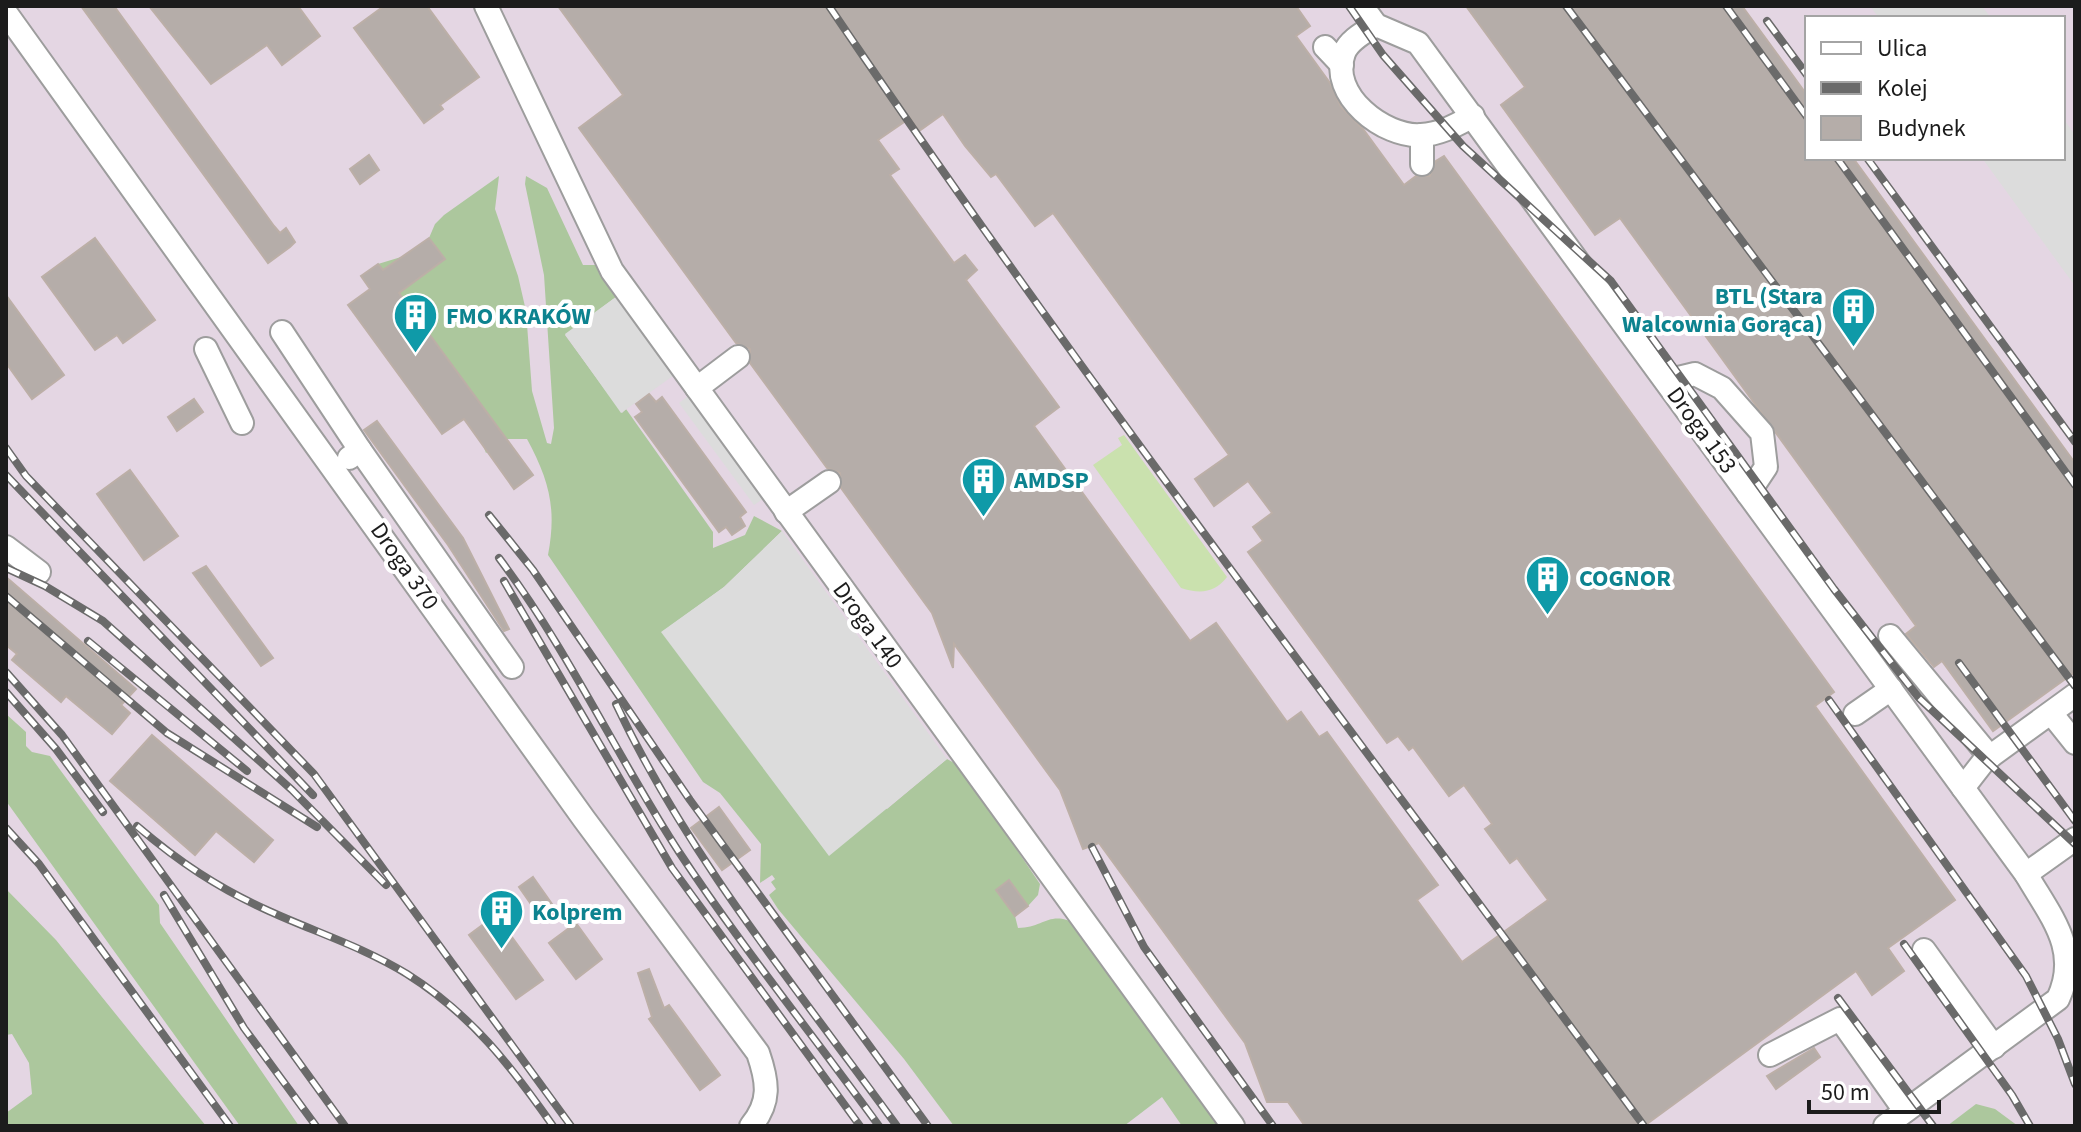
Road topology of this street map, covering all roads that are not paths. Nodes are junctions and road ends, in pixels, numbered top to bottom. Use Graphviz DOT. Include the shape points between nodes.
graph roads {
  1 [pos="486,6"];
  2 [pos="1362,6"];
  3 [pos="6,13"];
  4 [pos="1376,25"];
  5 [pos="1325,47"];
  6 [pos="1342,65"];
  7 [pos="1473,116"];
  8 [pos="1422,135"];
  9 [pos="1422,164"];
  10 [pos="282,332"];
  11 [pos="206,349"];
  12 [pos="738,357"];
  13 [pos="1666,381"];
  14 [pos="697,388"];
  15 [pos="242,423"];
  16 [pos="360,450"];
  17 [pos="335,468"];
  18 [pos="829,482"];
  19 [pos="1748,494"];
  20 [pos="786,512"];
  21 [pos="6,547"];
  22 [pos="39,572"];
  23 [pos="1890,636"];
  24 [pos="512,667"];
  25 [pos="1891,689"];
  26 [pos="2075,695"];
  27 [pos="2051,713"];
  28 [pos="1855,714"];
  29 [pos="2075,743"];
  30 [pos="1990,757"];
  31 [pos="1963,788"];
  32 [pos="2075,839"];
  33 [pos="2026,874"];
  34 [pos="1924,950"];
  35 [pos="1994,1047"];
  36 [pos="1770,1055"];
  37 [pos="1905,1111"];
  38 [pos="751,1126"];
  39 [pos="1233,1126"];
  40 [pos="1885,1126"];
  1 -- 14 [label="lane, Droga 140" via="604,258"];
  2 -- 4 [label="lane"];
  3 -- 17 [label="lane, Droga 370"];
  4 -- 6 [label="lane" via="1351,42"];
  4 -- 7 [label="lane, Droga 153" via="1418,43"];
  5 -- 6 [label="lane"];
  6 -- 8 [label="lane" via="1349,94 1378,125 1400,135"];
  7 -- 8 [label="lane"];
  7 -- 13 [label="lane, Droga 153"];
  8 -- 9 [label="lane"];
  10 -- 16 [label="lane"];
  11 -- 15 [label="lane"];
  12 -- 14 [label="lane"];
  13 -- 19 [label="lane, Droga 153"];
  13 -- 19 [label="lane" via="1682,374 1710,378 1762,433 1766,467"];
  14 -- 20 [label="lane, Droga 140"];
  16 -- 17 [label="lane"];
  16 -- 24 [label="lane"];
  17 -- 38 [label="lane, Droga 370" via="758,1053 768,1083 763,1111"];
  18 -- 20 [label="lane"];
  19 -- 25 [label="lane, Droga 153"];
  20 -- 39 [label="lane, Droga 140"];
  21 -- 22 [label="lane"];
  23 -- 30 [label="lane"];
  25 -- 28 [label="lane"];
  25 -- 31 [label="lane, Droga 153"];
  26 -- 27 [label="lane"];
  27 -- 29 [label="lane"];
  27 -- 30 [label="lane"];
  30 -- 31 [label="lane"];
  31 -- 33 [label="lane, Droga 153"];
  32 -- 33 [label="lane"];
  33 -- 35 [label="lane" via="2065,935 2073,962 2058,999"];
  34 -- 35 [label="lane"];
  35 -- 37 [label="lane"];
  36 -- 37 [label="lane" via="1840,1019"];
  37 -- 40 [label="lane"];
}
